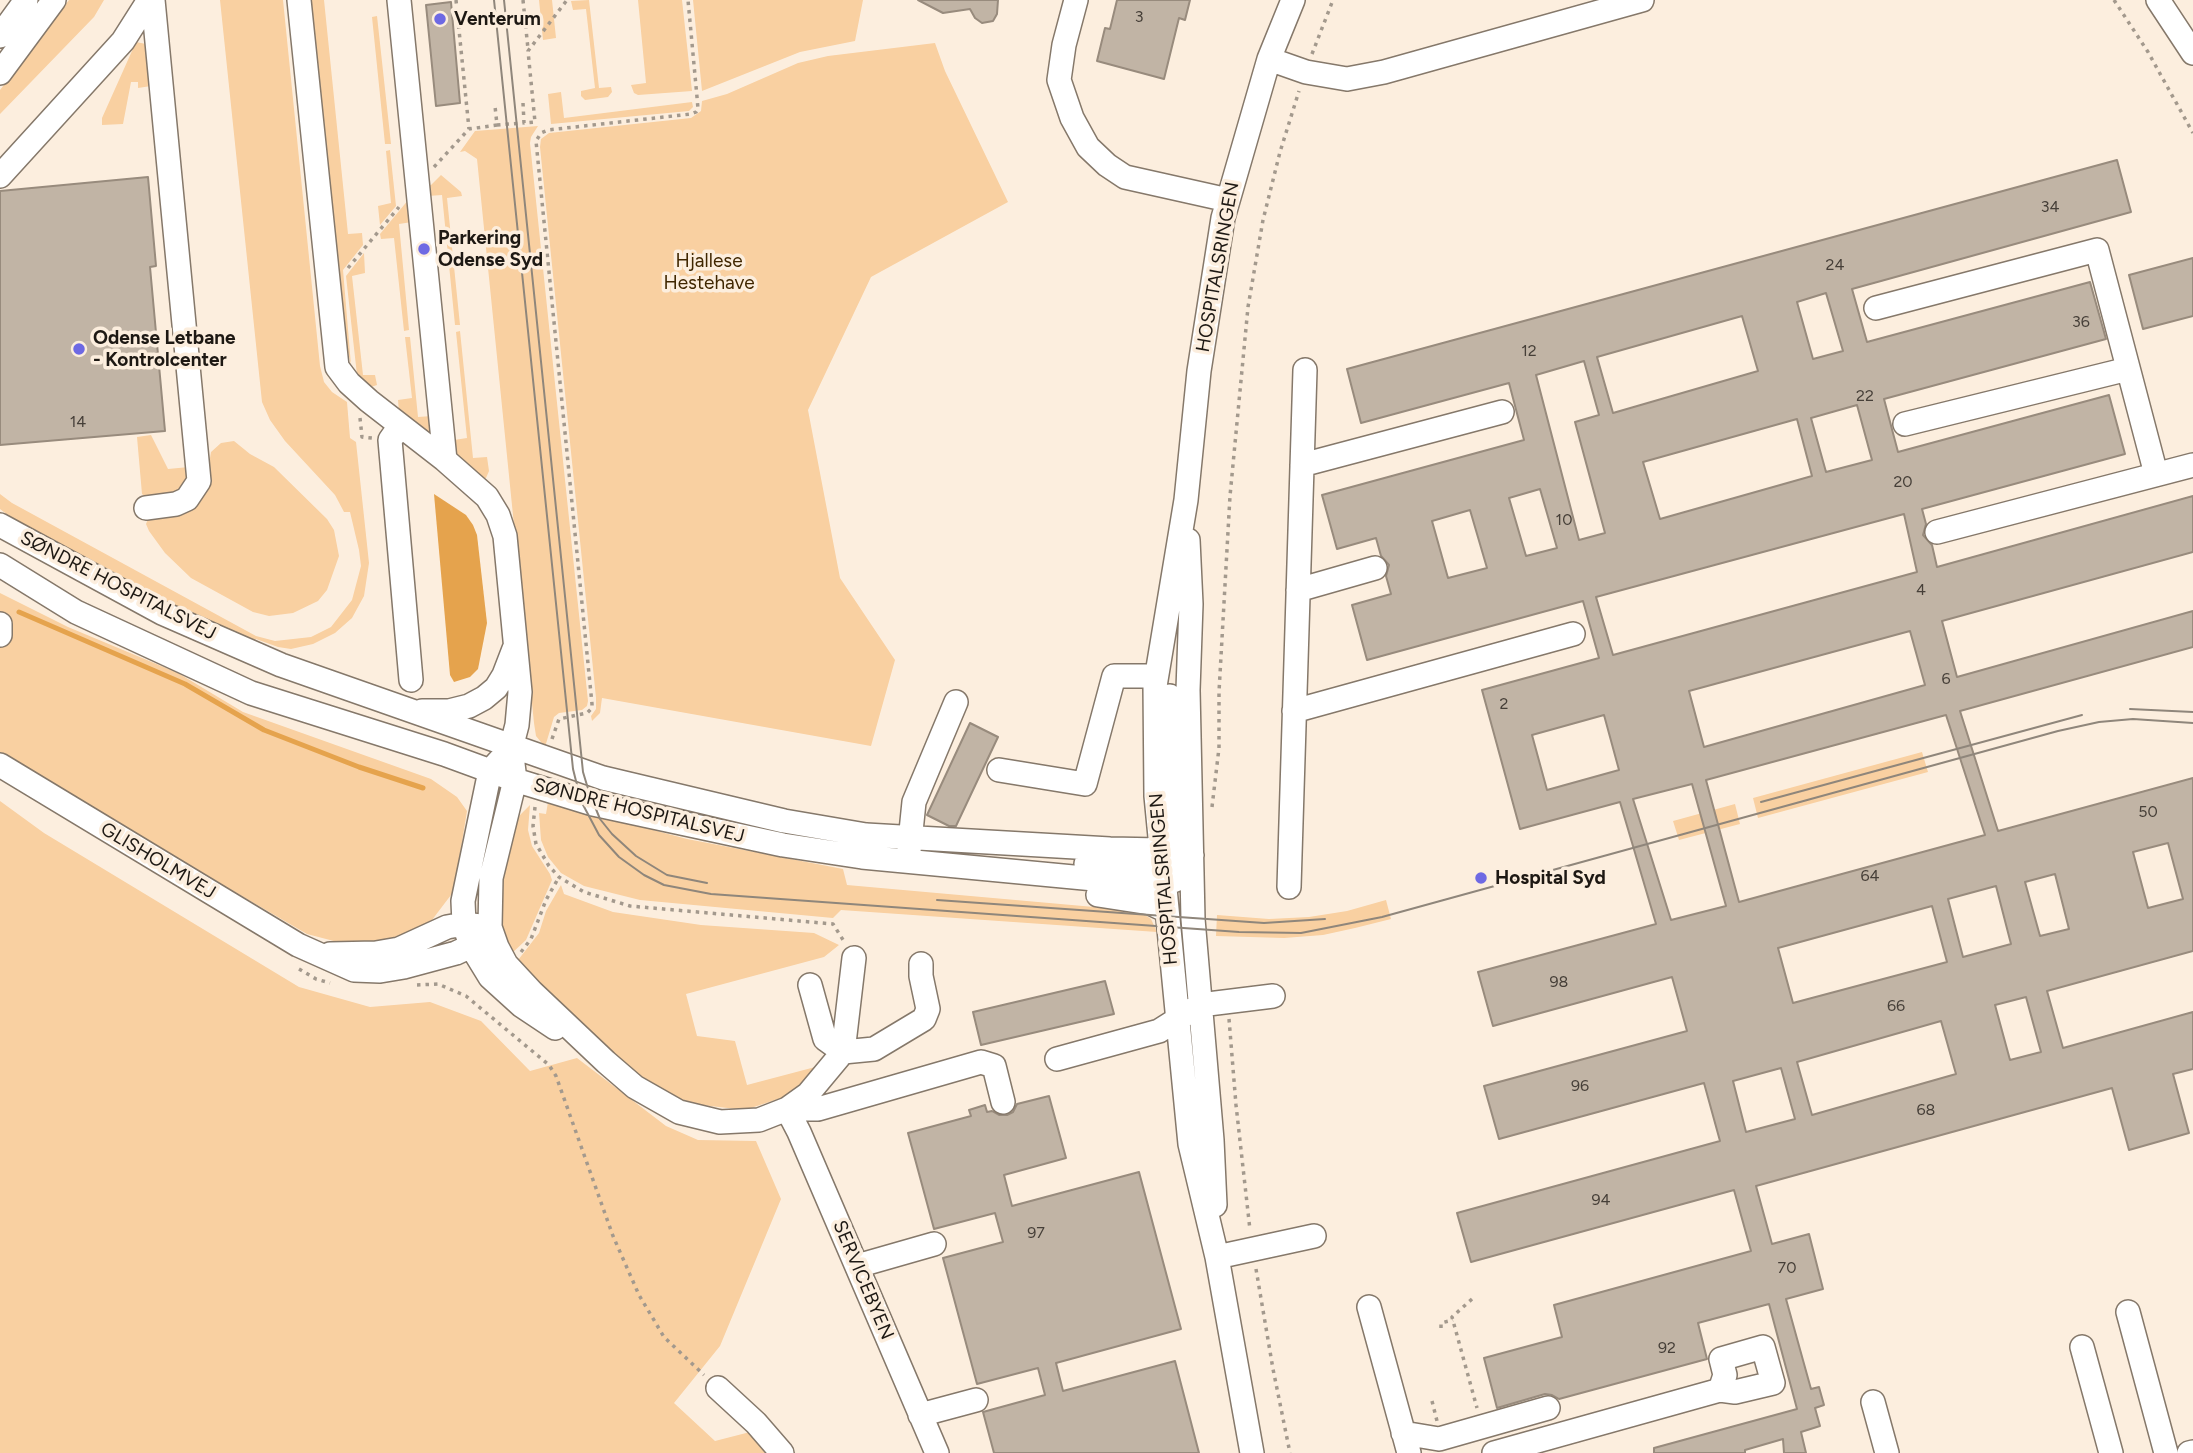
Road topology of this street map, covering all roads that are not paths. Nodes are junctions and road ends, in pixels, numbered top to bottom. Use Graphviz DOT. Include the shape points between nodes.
graph roads {
  1 [pos="7,0"];
  2 [pos="26,0"];
  3 [pos="54,0"];
  4 [pos="151,0"];
  5 [pos="299,0"];
  6 [pos="399,0"];
  7 [pos="1076,0"];
  8 [pos="1293,0"];
  9 [pos="1643,0"];
  10 [pos="2158,0"];
  11 [pos="0,9"];
  12 [pos="0,36"];
  13 [pos="2193,53"];
  14 [pos="1269,60"];
  15 [pos="0,73"];
  16 [pos="0,176"];
  17 [pos="1228,200"];
  18 [pos="1876,308"];
  19 [pos="2128,369"];
  20 [pos="1305,370"];
  21 [pos="1502,412"];
  22 [pos="1905,424"];
  23 [pos="395,436"];
  24 [pos="444,460"];
  25 [pos="1302,465"];
  26 [pos="2193,465"];
  27 [pos="2156,474"];
  28 [pos="1186,500"];
  29 [pos="146,508"];
  30 [pos="0,525"];
  31 [pos="1937,531"];
  32 [pos="0,565"];
  33 [pos="1375,568"];
  34 [pos="0,579"];
  35 [pos="1298,590"];
  36 [pos="1168,601"];
  37 [pos="76,612"];
  38 [pos="0,624"];
  39 [pos="1573,634"];
  40 [pos="0,635"];
  41 [pos="515,646"];
  42 [pos="1156,676"];
  43 [pos="411,680"];
  44 [pos="956,702"];
  45 [pos="1294,711"];
  46 [pos="410,712"];
  47 [pos="512,748"];
  48 [pos="0,765"];
  49 [pos="999,770"];
  50 [pos="490,771"];
  51 [pos="515,780"];
  52 [pos="912,854"];
  53 [pos="1175,865"];
  54 [pos="1289,887"];
  55 [pos="1167,911"];
  56 [pos="464,924"];
  57 [pos="490,927"];
  58 [pos="471,946"];
  59 [pos="317,954"];
  60 [pos="855,958"];
  61 [pos="921,964"];
  62 [pos="810,985"];
  63 [pos="1273,996"];
  64 [pos="1189,1013"];
  65 [pos="843,1052"];
  66 [pos="1057,1059"];
  67 [pos="606,1062"];
  68 [pos="1003,1102"];
  69 [pos="787,1109"];
  70 [pos="1314,1236"];
  71 [pos="934,1244"];
  72 [pos="1217,1257"];
  73 [pos="857,1266"];
  74 [pos="1369,1307"];
  75 [pos="2128,1312"];
  76 [pos="2082,1347"];
  77 [pos="719,1388"];
  78 [pos="1720,1390"];
  79 [pos="976,1400"];
  80 [pos="1873,1402"];
  81 [pos="1548,1408"];
  82 [pos="920,1415"];
  83 [pos="1406,1443"];
  84 [pos="782,1453"];
  85 [pos="937,1453"];
  86 [pos="1252,1453"];
  87 [pos="1494,1453"];
  88 [pos="1887,1453"];
  89 [pos="2111,1453"];
  90 [pos="2166,1453"];
  1 -- 11 [label="street"];
  2 -- 12 [label="street"];
  3 -- 15 [label="street"];
  4 -- 16 [label="street" via="123,41"];
  4 -- 29 [label="street" via="199,481 187,499"];
  5 -- 23 [label="street" via="337,368"];
  6 -- 24 [label="street"];
  7 -- 17 [label="street" via="1059,80 1088,147 1125,177"];
  8 -- 14 [label="street, HOSPITALSRINGEN"];
  9 -- 14 [label="street" via="1347,79"];
  10 -- 13 [label="street"];
  14 -- 17 [label="street, HOSPITALSRINGEN"];
  17 -- 28 [label="street, HOSPITALSRINGEN" via="1199,371"];
  18 -- 19 [label="street" via="2097,250"];
  19 -- 22 [label="street"];
  19 -- 27 [label="street"];
  20 -- 25 [label="street"];
  21 -- 25 [label="street"];
  23 -- 24 [label="street"];
  23 -- 43 [label="street"];
  24 -- 41 [label="street" via="487,497 502,525"];
  25 -- 35 [label="street"];
  26 -- 27 [label="street"];
  27 -- 31 [label="street"];
  28 -- 36 [label="street, HOSPITALSRINGEN"];
  28 -- 53 [label="street, HOSPITALSRINGEN" via="1191,604"];
  30 -- 46 [label="street, SØNDRE HOSPITALSVEJ" via="162,613 281,665"];
  32 -- 37 [label="street, SØNDRE HOSPITALSVEJ"];
  33 -- 35 [label="street"];
  34 -- 37 [label="street"];
  35 -- 45 [label="street"];
  36 -- 42 [label="street, HOSPITALSRINGEN"];
  36 -- 53 [label="street"];
  37 -- 50 [label="street, SØNDRE HOSPITALSVEJ" via="251,693"];
  38 -- 40 [label="street"];
  39 -- 45 [label="street"];
  41 -- 46 [label="street" via="504,675 484,698 449,711"];
  41 -- 47 [label="street" via="520,692"];
  42 -- 49 [label="street" via="1114,676 1085,784"];
  42 -- 53 [label="street, HOSPITALSRINGEN" via="1156,796"];
  44 -- 52 [label="street" via="914,802"];
  45 -- 54 [label="street"];
  46 -- 47 [label="street, SØNDRE HOSPITALSVEJ"];
  47 -- 50 [label="street"];
  47 -- 51 [label="street"];
  47 -- 52 [label="street, SØNDRE HOSPITALSVEJ" via="603,778 784,821 866,835"];
  48 -- 59 [label="street, GLISHOLMVEJ"];
  50 -- 51 [label="street, SØNDRE HOSPITALSVEJ"];
  50 -- 56 [label="street" via="463,901"];
  51 -- 52 [label="street, SØNDRE HOSPITALSVEJ" via="593,804 783,845 862,857"];
  51 -- 57 [label="street" via="491,877"];
  52 -- 53 [label="street, SØNDRE HOSPITALSVEJ" via="1110,849"];
  52 -- 53 [label="street, SØNDRE HOSPITALSVEJ" via="1121,883"];
  52 -- 55 [label="street" via="1032,887 1118,897"];
  53 -- 55 [label="street, HOSPITALSRINGEN"];
  53 -- 64 [label="street"];
  55 -- 64 [label="street, HOSPITALSRINGEN"];
  56 -- 57 [label="street"];
  56 -- 58 [label="street"];
  56 -- 59 [label="street" via="388,951"];
  57 -- 58 [label="street, GLISHOLMVEJ"];
  57 -- 67 [label="street" via="506,964"];
  58 -- 59 [label="street, GLISHOLMVEJ" via="380,971 354,970"];
  58 -- 67 [label="street" via="490,977 522,1006"];
  60 -- 65 [label="street"];
  61 -- 65 [label="street" via="928,1009 924,1019 874,1049"];
  62 -- 65 [label="street" via="825,1039"];
  63 -- 64 [label="street" via="1225,1001"];
  64 -- 66 [label="street" via="1159,1031"];
  64 -- 72 [label="street, HOSPITALSRINGEN" via="1210,1109"];
  64 -- 72 [label="street, HOSPITALSRINGEN" via="1190,1144"];
  65 -- 69 [label="street" via="808,1094"];
  67 -- 69 [label="street" via="635,1087 679,1112 720,1122 759,1120"];
  68 -- 69 [label="street" via="993,1066 981,1062 818,1109"];
  69 -- 73 [label="street, SERVICEBYEN"];
  70 -- 72 [label="street"];
  71 -- 73 [label="street"];
  72 -- 86 [label="street, HOSPITALSRINGEN"];
  73 -- 82 [label="street, SERVICEBYEN"];
  74 -- 83 [label="street"];
  75 -- 90 [label="street"];
  76 -- 89 [label="street"];
  77 -- 84 [label="street"];
  78 -- 87 [label="street"];
  79 -- 82 [label="street"];
  80 -- 88 [label="street"];
  81 -- 83 [label="street" via="1442,1438"];
  82 -- 85 [label="street, SERVICEBYEN"];
}
